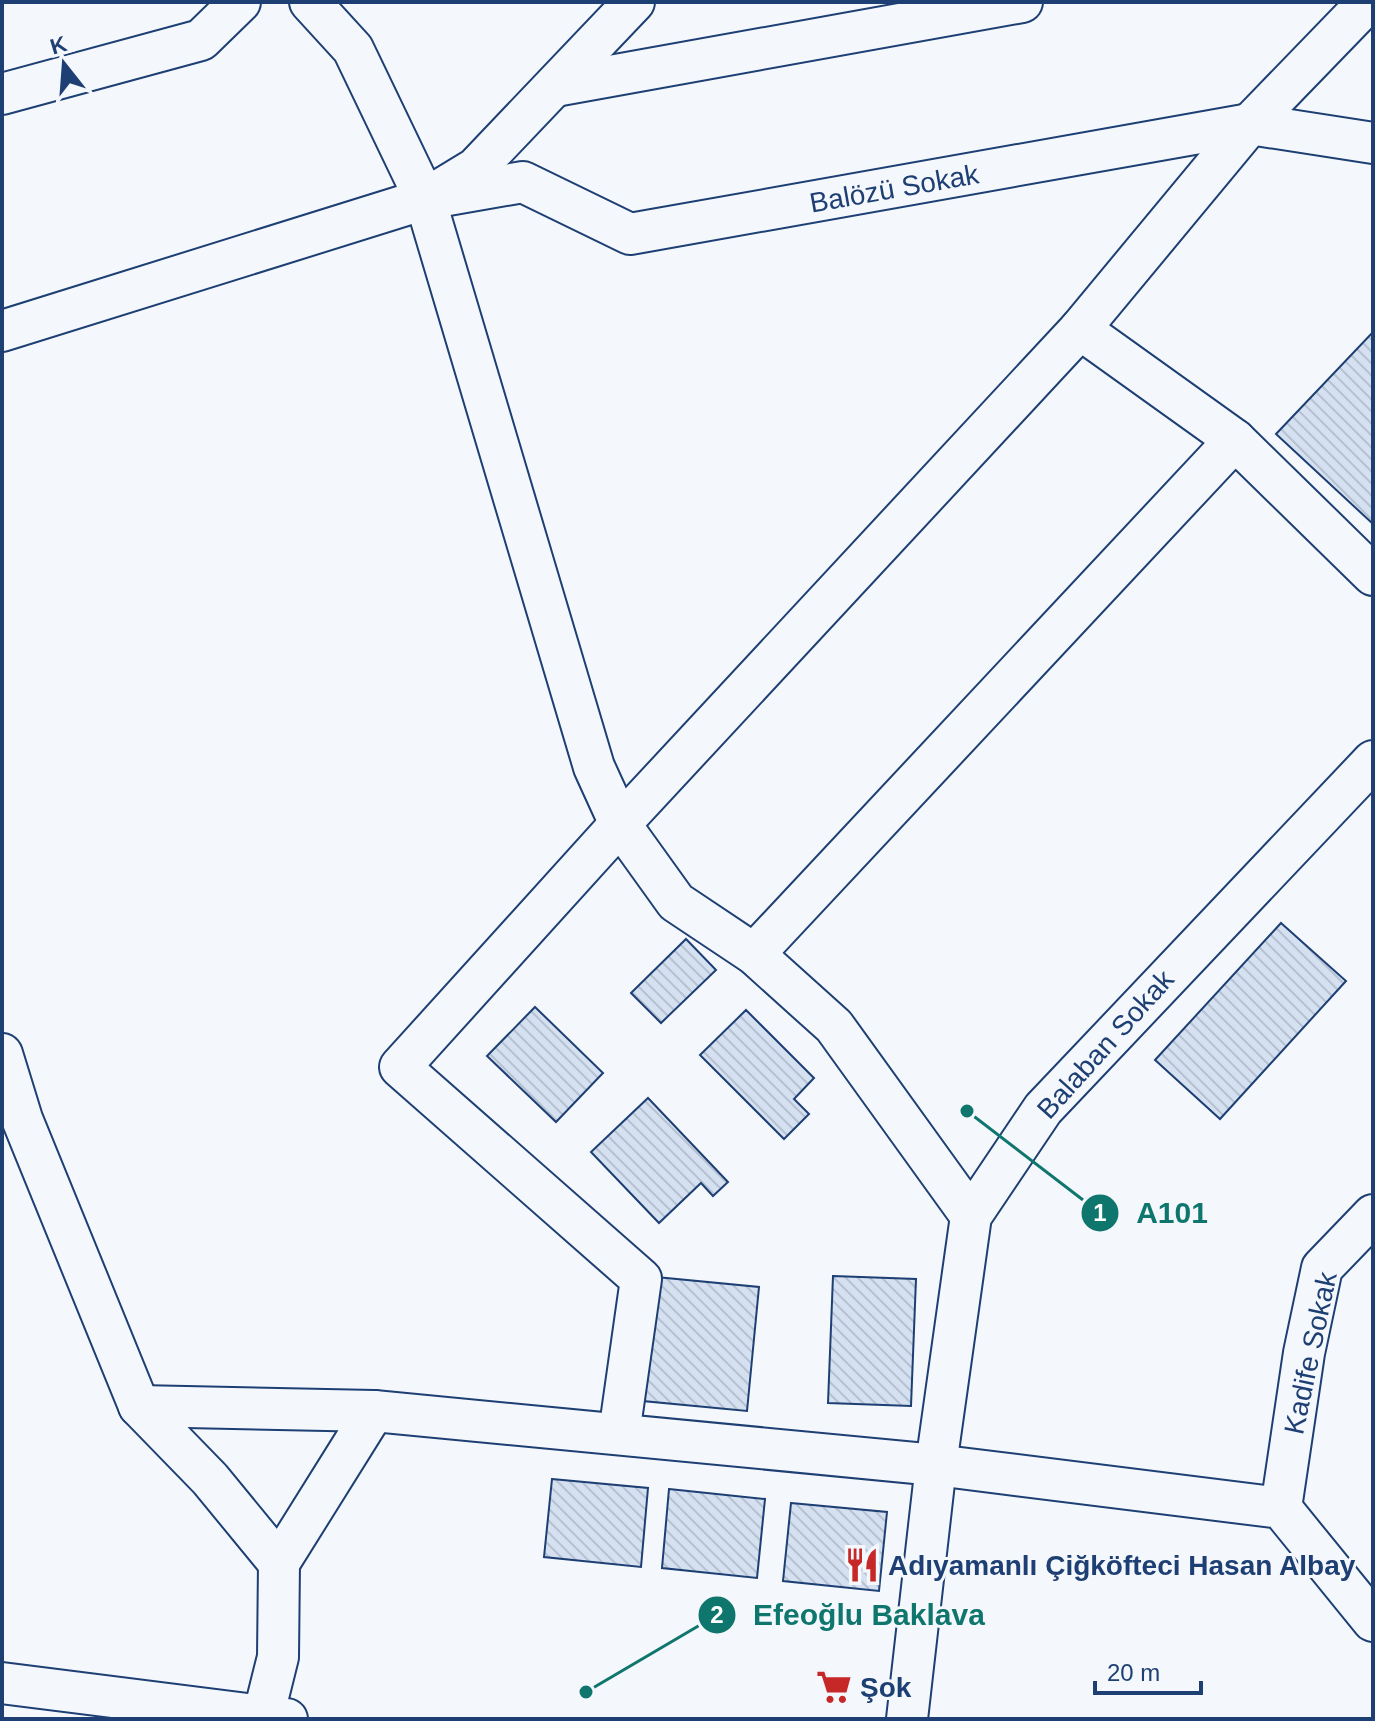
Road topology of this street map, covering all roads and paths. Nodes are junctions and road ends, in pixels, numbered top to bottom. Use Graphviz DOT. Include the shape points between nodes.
graph roads {
  1 [pos="240,2"];
  2 [pos="310,2"];
  3 [pos="634,2"];
  4 [pos="1022,2"];
  5 [pos="1368,2"];
  6 [pos="555,86"];
  7 [pos="2,94"];
  8 [pos="1250,124"];
  9 [pos="1373,143"];
  10 [pos="425,199"];
  11 [pos="1080,329"];
  12 [pos="2,331"];
  13 [pos="1235,440"];
  14 [pos="1373,575"];
  15 [pos="1373,761"];
  16 [pos="620,824"];
  17 [pos="754,954"];
  18 [pos="2,1054"];
  19 [pos="12,1122"];
  20 [pos="1373,1215"];
  21 [pos="971,1216"];
  22 [pos="139,1406"];
  23 [pos="374,1411"];
  24 [pos="619,1434"];
  25 [pos="936,1465"];
  26 [pos="1281,1508"];
  27 [pos="279,1563"];
  28 [pos="1373,1621"];
  29 [pos="2,1683"];
  30 [pos="275,1718"];
  31 [pos="907,1719"];
  1 -- 7 [label="street" via="201,40"];
  2 -- 10 [label="street" via="353,49"];
  3 -- 6 [label="street"];
  4 -- 6 [label="street"];
  5 -- 8 [label="street"];
  6 -- 10 [label="street" via="476,168"];
  8 -- 9 [label="street, Balözü Sokak"];
  8 -- 10 [label="street, Balözü Sokak" via="630,234 523,182"];
  8 -- 11 [label="street"];
  10 -- 12 [label="street"];
  10 -- 16 [label="street" via="594,767"];
  11 -- 13 [label="street"];
  11 -- 16 [label="street"];
  13 -- 14 [label="street"];
  13 -- 17 [label="street"];
  15 -- 21 [label="street, Balaban Sokak" via="1043,1109"];
  16 -- 17 [label="street" via="676,902"];
  16 -- 24 [label="street" via="400,1067 641,1279"];
  17 -- 21 [label="street" via="834,1026"];
  18 -- 19 [label="street"];
  19 -- 22 [label="street"];
  20 -- 26 [label="street, Kadife Sokak" via="1322,1268"];
  21 -- 25 [label="street, Balaban Sokak"];
  22 -- 23 [label="street"];
  22 -- 27 [label="street" via="210,1479"];
  23 -- 24 [label="street"];
  23 -- 27 [label="street"];
  24 -- 25 [label="street"];
  25 -- 26 [label="street"];
  25 -- 31 [label="street, Balaban Sokak"];
  26 -- 28 [label="street"];
  27 -- 30 [label="street"];
  29 -- 30 [label="street"];
}
